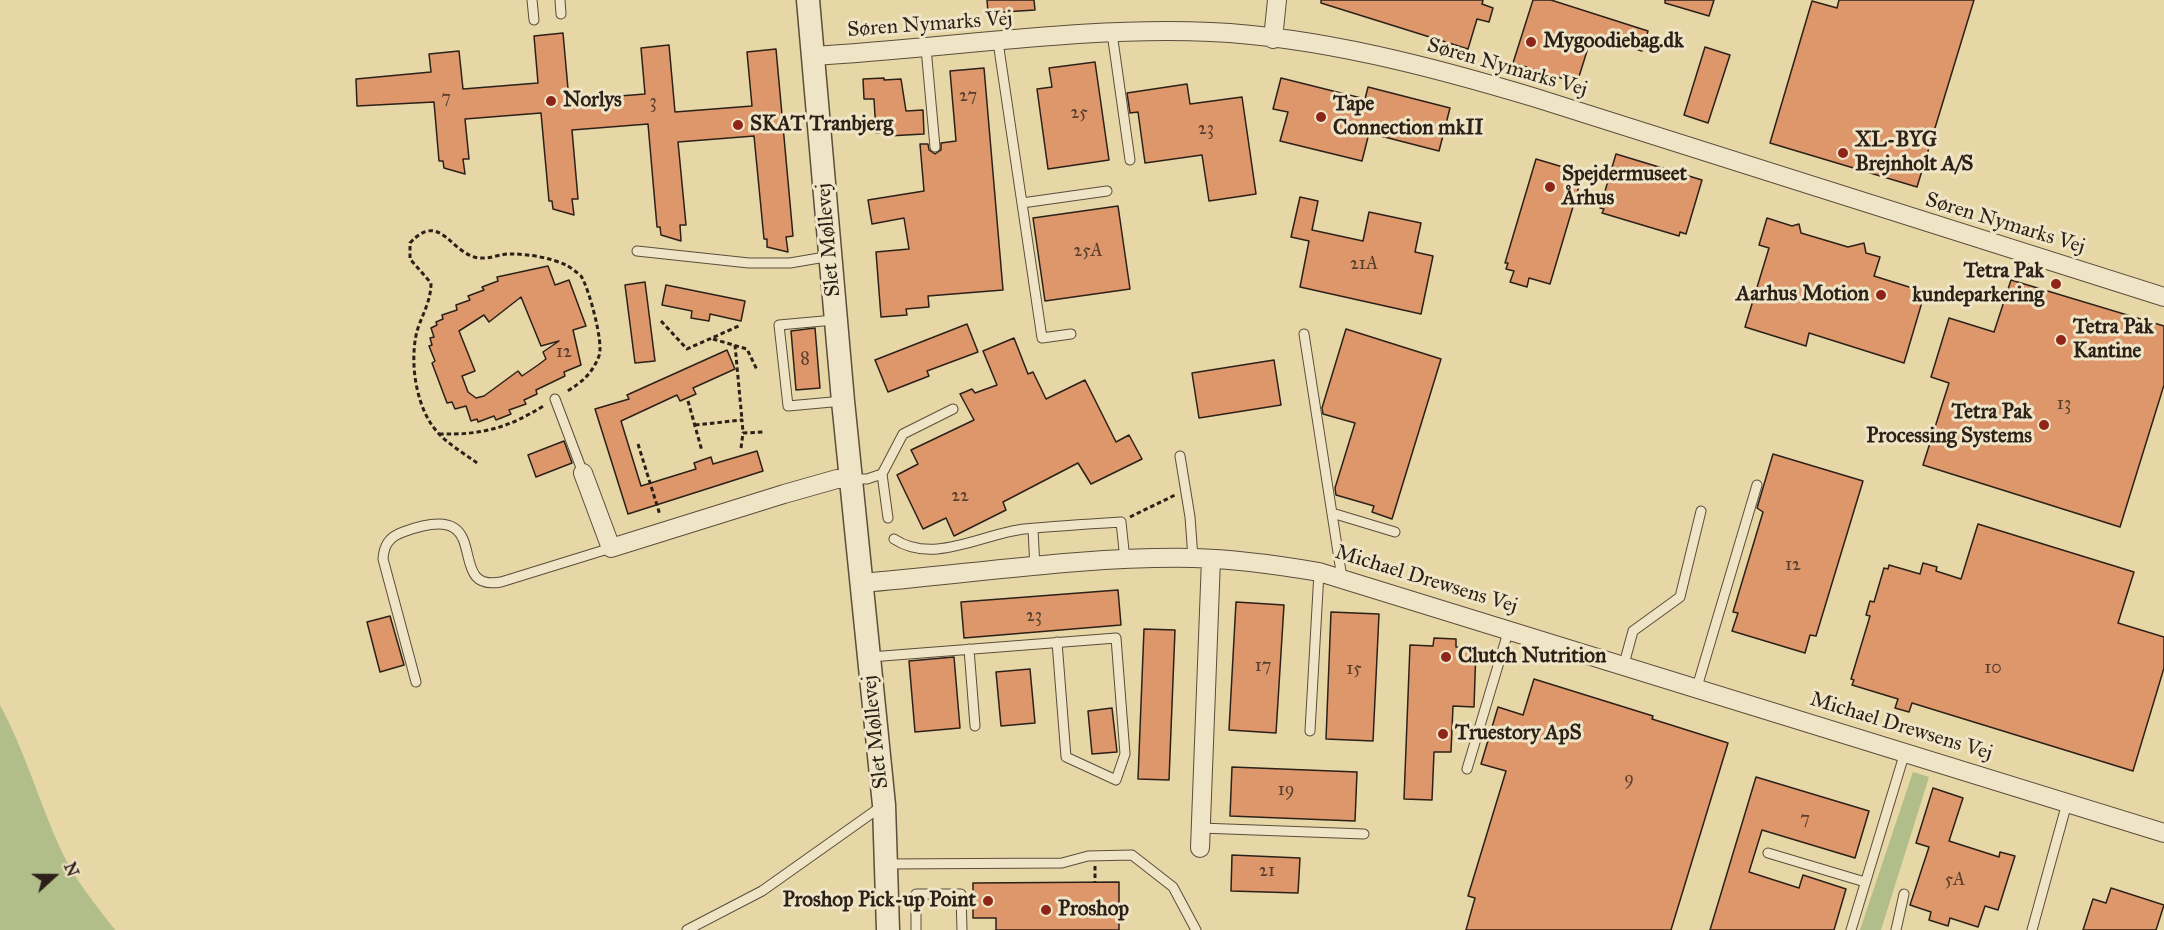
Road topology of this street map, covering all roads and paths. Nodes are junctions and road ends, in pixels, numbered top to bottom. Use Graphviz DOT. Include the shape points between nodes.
graph roads {
  1 [pos="532,0"];
  2 [pos="560,0"];
  3 [pos="807,0"];
  4 [pos="1277,0"];
  5 [pos="561,15"];
  6 [pos="534,20"];
  7 [pos="1112,33"];
  8 [pos="1273,39"];
  9 [pos="998,42"];
  10 [pos="926,48"];
  11 [pos="812,56"];
  12 [pos="935,147"];
  13 [pos="1130,160"];
  14 [pos="1107,191"];
  15 [pos="1022,203"];
  16 [pos="637,251"];
  17 [pos="831,256"];
  18 [pos="2164,297"];
  19 [pos="836,319"];
  20 [pos="661,321"];
  21 [pos="741,325"];
  22 [pos="1071,334"];
  23 [pos="1304,334"];
  24 [pos="712,338"];
  25 [pos="735,345"];
  26 [pos="757,370"];
  27 [pos="555,399"];
  28 [pos="688,400"];
  29 [pos="843,401"];
  30 [pos="953,409"];
  31 [pos="742,420"];
  32 [pos="695,425"];
  33 [pos="765,432"];
  34 [pos="743,433"];
  35 [pos="439,434"];
  36 [pos="638,444"];
  37 [pos="741,448"];
  38 [pos="702,451"];
  39 [pos="1180,456"];
  40 [pos="477,463"];
  41 [pos="583,473"];
  42 [pos="882,474"];
  43 [pos="851,479"];
  44 [pos="1757,486"];
  45 [pos="1186,493"];
  46 [pos="1701,511"];
  47 [pos="1332,513"];
  48 [pos="888,518"];
  49 [pos="1121,522"];
  50 [pos="1033,528"];
  51 [pos="665,531"];
  52 [pos="1395,532"];
  53 [pos="894,539"];
  54 [pos="611,548"];
  55 [pos="1202,559"];
  56 [pos="1125,560"];
  57 [pos="1035,568"];
  58 [pos="1319,572"];
  59 [pos="1342,578"];
  60 [pos="861,583"];
  61 [pos="1509,628"];
  62 [pos="1057,642"];
  63 [pos="969,649"];
  64 [pos="868,657"];
  65 [pos="1624,664"];
  66 [pos="416,682"];
  67 [pos="1696,687"];
  68 [pos="975,726"];
  69 [pos="1310,731"];
  70 [pos="1905,752"];
  71 [pos="1467,769"];
  72 [pos="2067,803"];
  73 [pos="884,805"];
  74 [pos="1200,828"];
  75 [pos="2164,833"];
  76 [pos="1364,834"];
  77 [pos="1200,848"];
  78 [pos="1768,853"];
  79 [pos="886,864"];
  80 [pos="1095,867"];
  81 [pos="1095,882"];
  82 [pos="1865,882"];
  83 [pos="1904,894"];
  84 [pos="687,930"];
  85 [pos="888,930"];
  86 [pos="916,930"];
  87 [pos="962,930"];
  88 [pos="1196,930"];
  89 [pos="1851,930"];
  90 [pos="1896,930"];
  91 [pos="2032,930"];
  1 -- 6 [label="lane"];
  2 -- 5 [label="lane"];
  3 -- 11 [label="street, Slet Møllevej"];
  4 -- 8 [label="street"];
  7 -- 8 [label="street, Søren Nymarks Vej" via="1213,32"];
  7 -- 9 [label="street, Søren Nymarks Vej"];
  7 -- 13 [label="lane"];
  8 -- 18 [label="street, Søren Nymarks Vej" via="1372,55 1468,77"];
  9 -- 10 [label="street, Søren Nymarks Vej"];
  9 -- 15 [label="lane"];
  10 -- 11 [label="street, Søren Nymarks Vej"];
  10 -- 12 [label="lane"];
  11 -- 17 [label="street, Slet Møllevej"];
  14 -- 15 [label="lane"];
  15 -- 22 [label="lane" via="1042,338"];
  16 -- 17 [label="lane" via="749,263 790,263"];
  17 -- 19 [label="street, Slet Møllevej"];
  19 -- 29 [label="street, Slet Møllevej"];
  19 -- 29 [label="lane" via="779,325 788,406"];
  20 -- 24 [label="path" via="687,349"];
  21 -- 24 [label="path"];
  23 -- 47 [label="lane"];
  24 -- 25 [label="path"];
  25 -- 26 [label="path" via="747,349"];
  25 -- 31 [label="path"];
  27 -- 35 [label="path" via="514,424 466,435"];
  27 -- 35 [label="path" via="587,379 601,354 594,312 581,276 568,266 539,258 511,254 479,258 461,252 443,233 431,230 418,234 410,243 410,259 431,283 412,363 421,401"];
  27 -- 41 [label="lane"];
  28 -- 32 [label="path"];
  29 -- 43 [label="street, Slet Møllevej"];
  30 -- 42 [label="lane" via="903,434"];
  31 -- 32 [label="path"];
  31 -- 34 [label="path"];
  32 -- 38 [label="path"];
  33 -- 34 [label="path"];
  34 -- 37 [label="path"];
  35 -- 40 [label="path"];
  36 -- 51 [label="path"];
  39 -- 45 [label="lane"];
  41 -- 54 [label="street"];
  42 -- 43 [label="lane"];
  42 -- 48 [label="lane"];
  43 -- 51 [label="street" via="837,479"];
  43 -- 60 [label="street, Slet Møllevej"];
  44 -- 67 [label="lane"];
  45 -- 49 [label="path"];
  45 -- 55 [label="lane"];
  46 -- 65 [label="lane" via="1680,597 1633,632"];
  47 -- 52 [label="lane"];
  47 -- 59 [label="lane"];
  49 -- 50 [label="lane"];
  49 -- 56 [label="lane"];
  50 -- 53 [label="lane" via="928,549 906,547"];
  50 -- 57 [label="lane"];
  51 -- 54 [label="street"];
  54 -- 66 [label="lane" via="488,583 475,575 460,532 448,523 419,526 392,537 383,559"];
  55 -- 56 [label="street, Michael Drewsens Vej"];
  55 -- 58 [label="street, Michael Drewsens Vej"];
  55 -- 74 [label="street"];
  56 -- 57 [label="street, Michael Drewsens Vej"];
  57 -- 60 [label="street, Michael Drewsens Vej"];
  58 -- 59 [label="street, Michael Drewsens Vej"];
  58 -- 69 [label="lane"];
  59 -- 61 [label="street, Michael Drewsens Vej"];
  60 -- 64 [label="street, Slet Møllevej"];
  61 -- 65 [label="street, Michael Drewsens Vej"];
  61 -- 71 [label="lane"];
  62 -- 62 [label="lane" via="1116,638 1125,754 1116,780 1066,757"];
  62 -- 63 [label="lane"];
  63 -- 64 [label="lane"];
  63 -- 68 [label="lane"];
  64 -- 73 [label="street, Slet Møllevej"];
  65 -- 67 [label="street, Michael Drewsens Vej"];
  67 -- 70 [label="street, Michael Drewsens Vej"];
  70 -- 72 [label="street, Michael Drewsens Vej"];
  70 -- 82 [label="lane"];
  72 -- 75 [label="street, Michael Drewsens Vej"];
  72 -- 91 [label="lane"];
  73 -- 79 [label="street, Slet Møllevej"];
  73 -- 84 [label="lane, Slet Møllevej" via="762,891"];
  74 -- 76 [label="lane"];
  74 -- 77 [label="street"];
  78 -- 82 [label="lane"];
  79 -- 85 [label="street, Slet Møllevej"];
  79 -- 88 [label="lane" via="1062,863 1088,856 1132,855 1173,887"];
  80 -- 81 [label="path"];
  82 -- 89 [label="lane"];
  83 -- 90 [label="lane"];
  86 -- 87 [label="lane" via="916,894 961,894"];
}
